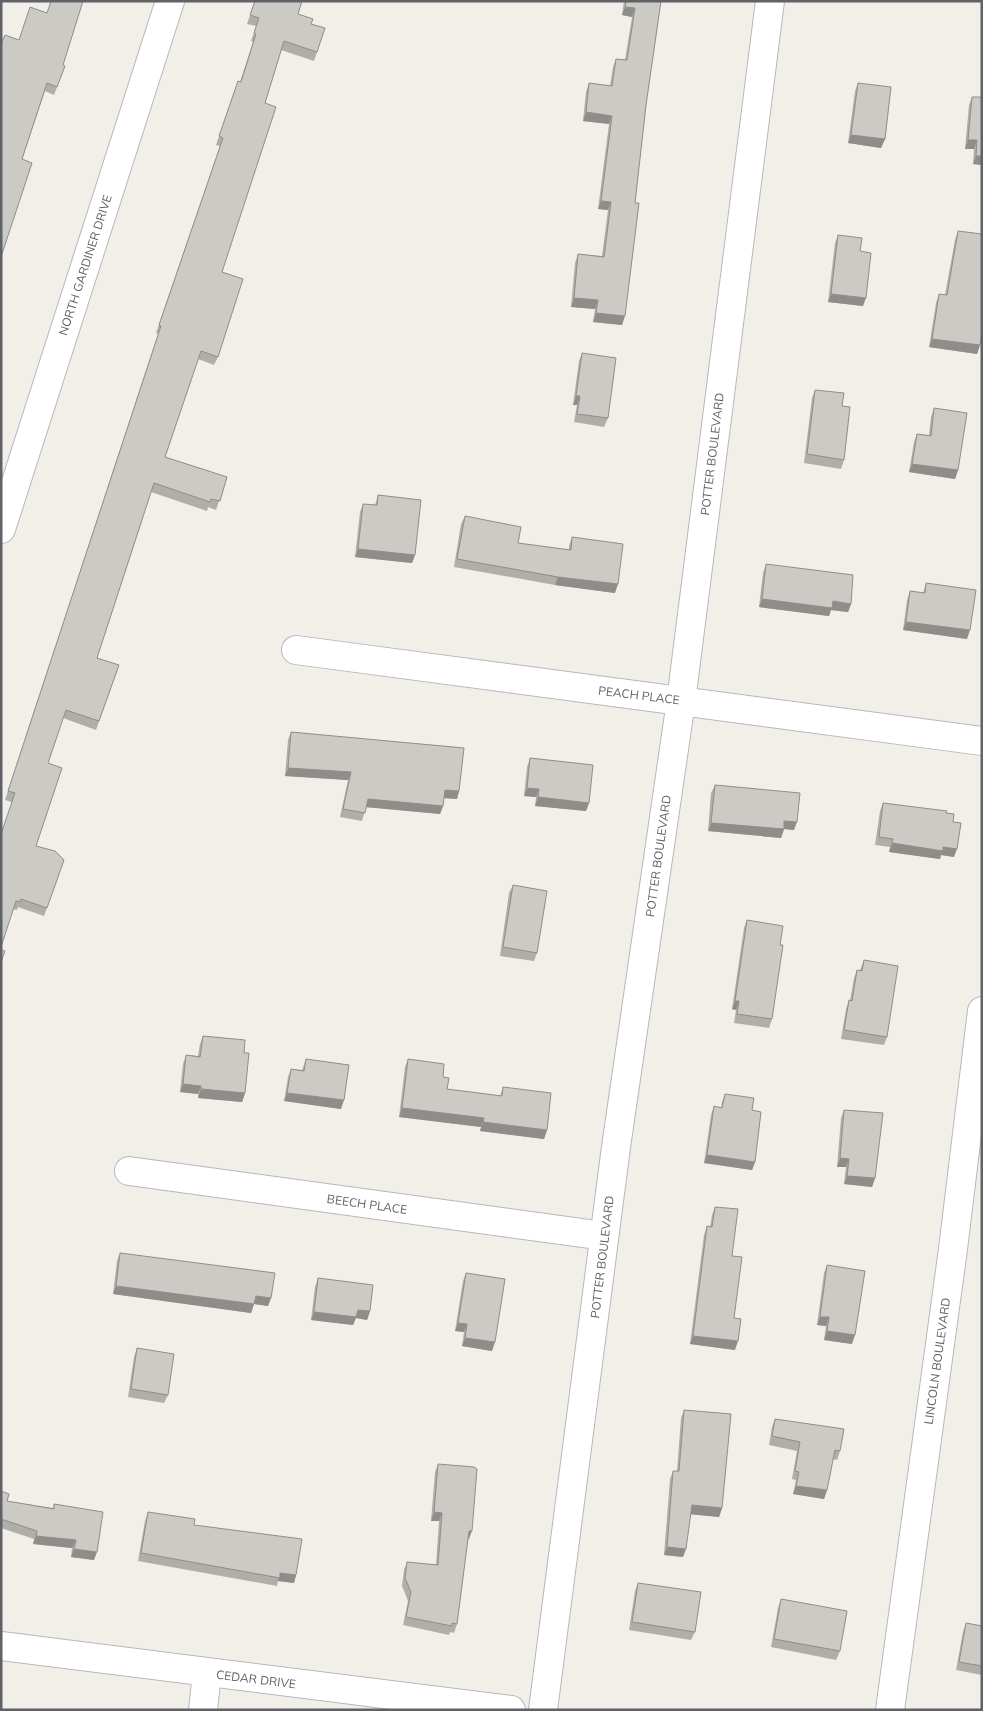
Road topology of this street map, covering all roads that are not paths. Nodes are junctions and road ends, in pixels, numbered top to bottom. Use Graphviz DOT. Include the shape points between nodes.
graph roads {
  1 [pos="170,1"];
  2 [pos="770,1"];
  3 [pos="1,529"];
  4 [pos="296,650"];
  5 [pos="681,701"];
  6 [pos="982,741"];
  7 [pos="982,1011"];
  8 [pos="129,1171"];
  9 [pos="604,1236"];
  10 [pos="1,1646"];
  11 [pos="208,1673"];
  12 [pos="203,1710"];
  13 [pos="511,1710"];
  14 [pos="543,1710"];
  15 [pos="890,1710"];
  1 -- 3 [label="street, NORTH GARDINER DRIVE"];
  2 -- 5 [label="street, POTTER BOULEVARD"];
  4 -- 5 [label="street, PEACH PLACE"];
  5 -- 6 [label="street, PEACH PLACE"];
  5 -- 9 [label="street, POTTER BOULEVARD"];
  7 -- 15 [label="street, LINCOLN BOULEVARD"];
  8 -- 9 [label="street, BEECH PLACE"];
  9 -- 14 [label="street, POTTER BOULEVARD"];
  10 -- 11 [label="street, CEDAR DRIVE"];
  11 -- 12 [label="street"];
  11 -- 13 [label="street, CEDAR DRIVE"];
}
